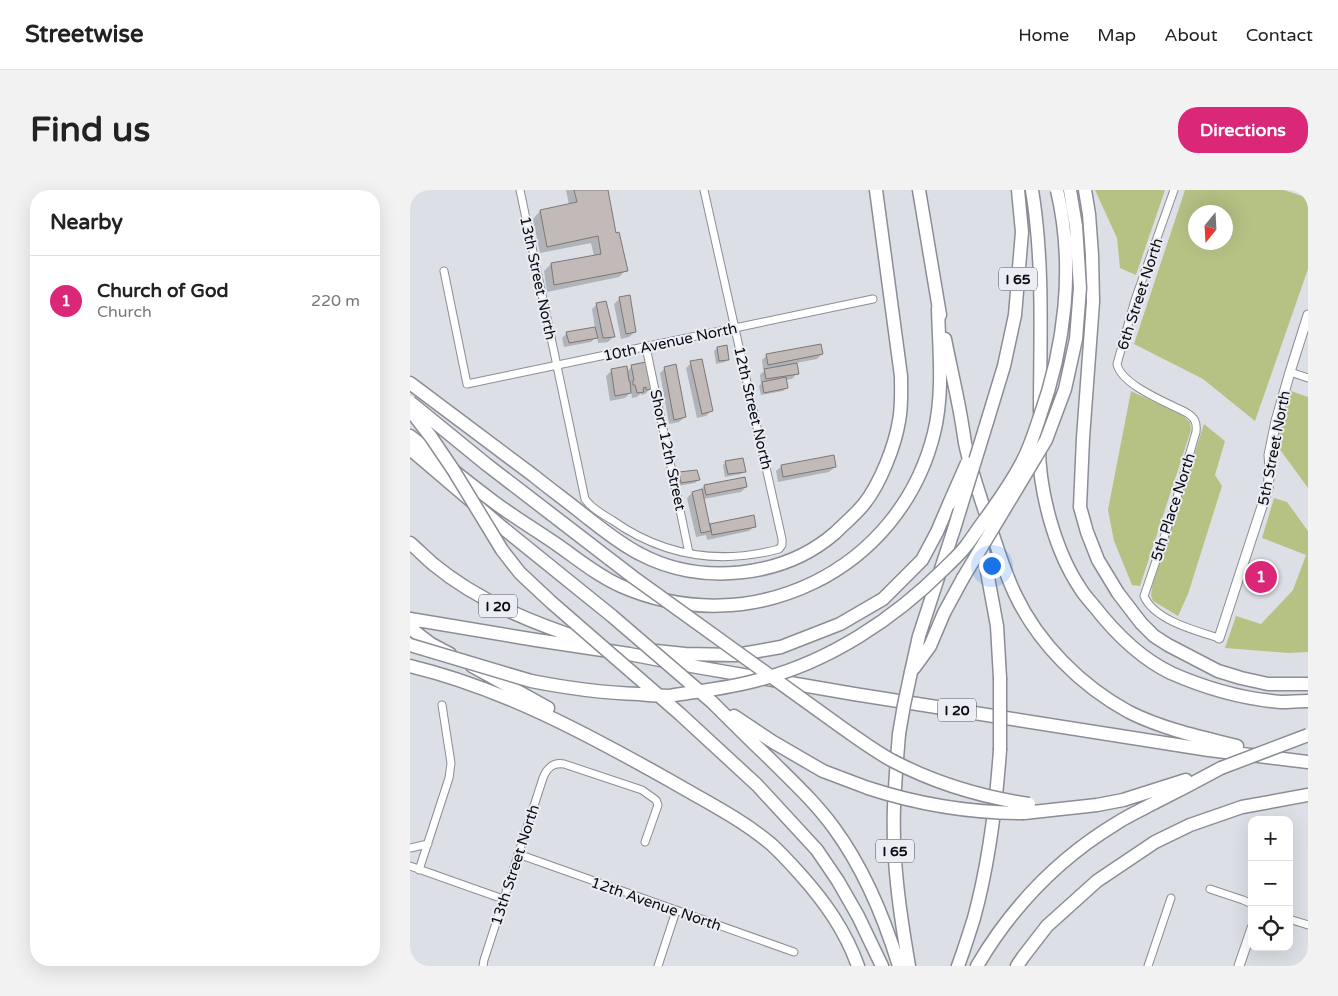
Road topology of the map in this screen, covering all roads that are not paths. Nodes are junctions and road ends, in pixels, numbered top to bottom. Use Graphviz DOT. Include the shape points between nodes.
graph roads {
  1 [pos="520,190"];
  2 [pos="704,190"];
  3 [pos="876,190"];
  4 [pos="920,190"];
  5 [pos="1018,190"];
  6 [pos="1032,190"];
  7 [pos="1056,190"];
  8 [pos="1070,190"];
  9 [pos="1085,190"];
  10 [pos="1174,190"];
  11 [pos="444,271"];
  12 [pos="874,299"];
  13 [pos="938,308"];
  14 [pos="1308,315"];
  15 [pos="735,328"];
  16 [pos="646,347"];
  17 [pos="556,366"];
  18 [pos="1290,372"];
  19 [pos="1308,378"];
  20 [pos="410,383"];
  21 [pos="410,402"];
  22 [pos="410,410"];
  23 [pos="1193,417"];
  24 [pos="986,422"];
  25 [pos="410,436"];
  26 [pos="410,449"];
  27 [pos="974,480"];
  28 [pos="782,539"];
  29 [pos="410,543"];
  30 [pos="689,553"];
  31 [pos="410,618"];
  32 [pos="410,628"];
  33 [pos="1219,638"];
  34 [pos="599,644"];
  35 [pos="410,645"];
  36 [pos="629,654"];
  37 [pos="410,666"];
  38 [pos="912,672"];
  39 [pos="1308,684"];
  40 [pos="1308,701"];
  41 [pos="712,702"];
  42 [pos="442,705"];
  43 [pos="1308,735"];
  44 [pos="600,742"];
  45 [pos="1286,758"];
  46 [pos="1308,762"];
  47 [pos="1221,768"];
  48 [pos="1308,795"];
  49 [pos="1068,809"];
  50 [pos="646,842"];
  51 [pos="428,844"];
  52 [pos="410,848"];
  53 [pos="518,854"];
  54 [pos="410,866"];
  55 [pos="419,870"];
  56 [pos="1210,889"];
  57 [pos="1171,898"];
  58 [pos="503,899"];
  59 [pos="1248,902"];
  60 [pos="676,911"];
  61 [pos="1293,919"];
  62 [pos="1308,925"];
  63 [pos="1248,940"];
  64 [pos="794,952"];
  65 [pos="483,966"];
  66 [pos="658,966"];
  67 [pos="858,966"];
  68 [pos="882,966"];
  69 [pos="899,966"];
  70 [pos="909,966"];
  71 [pos="958,966"];
  72 [pos="977,966"];
  73 [pos="1017,966"];
  74 [pos="1148,966"];
  75 [pos="1239,966"];
  1 -- 17 [label="street, 13th Street North"];
  2 -- 15 [label="street, 12th Street North"];
  3 -- 20 [label="highway" via="901,376 899,421 876,487 865,503 817,546 797,557 754,571 708,574 667,565 640,554 608,534"];
  4 -- 13 [label="highway"];
  5 -- 24 [label="highway, I 65" via="1022,232 1015,315 1004,366"];
  6 -- 40 [label="highway" via="1041,284 1040,476 1052,527 1076,581 1117,634 1170,672 1251,698"];
  7 -- 35 [label="highway, bridge" via="1067,256 1062,331 1051,383 1023,461 966,546 937,576 872,628 806,664 759,680 669,696 592,692 549,685"];
  8 -- 38 [label="highway, bridge" via="1080,288 1076,339 1065,389 1046,440 963,578 930,646"];
  9 -- 39 [label="highway" via="1093,302 1080,507 1098,560 1140,623 1168,645 1218,671 1241,678 1268,684"];
  10 -- 23 [label="street, 6th Street North" via="1135,300 1117,364 1121,375 1136,387"];
  11 -- 17 [label="street, 10th Avenue North" via="467,384"];
  12 -- 15 [label="street, 10th Avenue North"];
  13 -- 25 [label="highway" via="938,411 927,456 906,501 858,556 815,583 772,599 704,606 659,599 621,586 490,499"];
  13 -- 27 [label="highway"];
  14 -- 18 [label="street, 5th Street North"];
  15 -- 16 [label="street, 10th Avenue North"];
  15 -- 28 [label="street, 12th Street North"];
  16 -- 17 [label="street, 10th Avenue North"];
  16 -- 30 [label="street, Short 12th Street"];
  17 -- 30 [label="street, 13th Street North" via="585,499 640,538"];
  18 -- 19 [label="street"];
  18 -- 33 [label="street, 5th Street North" via="1269,455 1268,488"];
  21 -- 49 [label="highway, bridge" via="633,577 876,752 941,782 1014,802"];
  22 -- 68 [label="highway, bridge" via="520,573 756,784 816,850 858,916"];
  23 -- 33 [label="street, 5th Place North" via="1196,432 1144,596 1164,616 1185,628"];
  24 -- 34 [label="highway, bridge" via="922,560 883,599 840,624 781,648 736,655 685,654"];
  24 -- 38 [label="highway, I 65, bridge" via="919,636"];
  26 -- 41 [label="highway, bridge"];
  27 -- 45 [label="highway" via="1001,562 1016,596 1043,639 1082,680 1106,698 1156,724"];
  27 -- 71 [label="highway, bridge" via="997,626 1000,750 990,839 974,917"];
  28 -- 30 [label="street, 13th Street North" via="779,548 752,554 722,557"];
  29 -- 34 [label="highway, I 20" via="457,581 503,608 550,629"];
  31 -- 36 [label="highway"];
  32 -- 44 [label="highway" via="431,644 572,722"];
  34 -- 36 [label="highway, I 20"];
  36 -- 45 [label="highway, I 20" via="1209,750"];
  37 -- 44 [label="highway" via="488,690"];
  38 -- 70 [label="highway, I 65, bridge" via="899,734 894,808 895,852"];
  41 -- 49 [label="highway, bridge" via="823,770 894,796 981,812"];
  41 -- 69 [label="highway" via="795,782 834,828 876,903"];
  42 -- 51 [label="street" via="451,763"];
  43 -- 47 [label="highway, bridge"];
  44 -- 67 [label="highway" via="726,812 771,844 819,896 851,948"];
  45 -- 46 [label="highway, I 20"];
  47 -- 49 [label="highway" via="1123,800"];
  47 -- 72 [label="highway" via="1117,823 1088,842 1052,872 1015,910"];
  48 -- 73 [label="highway" via="1242,807 1155,842 1096,881 1048,926"];
  50 -- 53 [label="street, 13th Street North" via="658,802 642,790 558,763 548,769 543,778"];
  51 -- 52 [label="street"];
  51 -- 55 [label="street"];
  53 -- 58 [label="street, 13th Street North"];
  53 -- 60 [label="street, 12th Avenue North"];
  54 -- 55 [label="street"];
  55 -- 58 [label="street"];
  56 -- 59 [label="street"];
  57 -- 74 [label="street"];
  58 -- 65 [label="street, 13th Street North"];
  60 -- 64 [label="street, 12th Avenue North"];
  60 -- 66 [label="street"];
  61 -- 62 [label="street"];
  63 -- 75 [label="street"];
}
